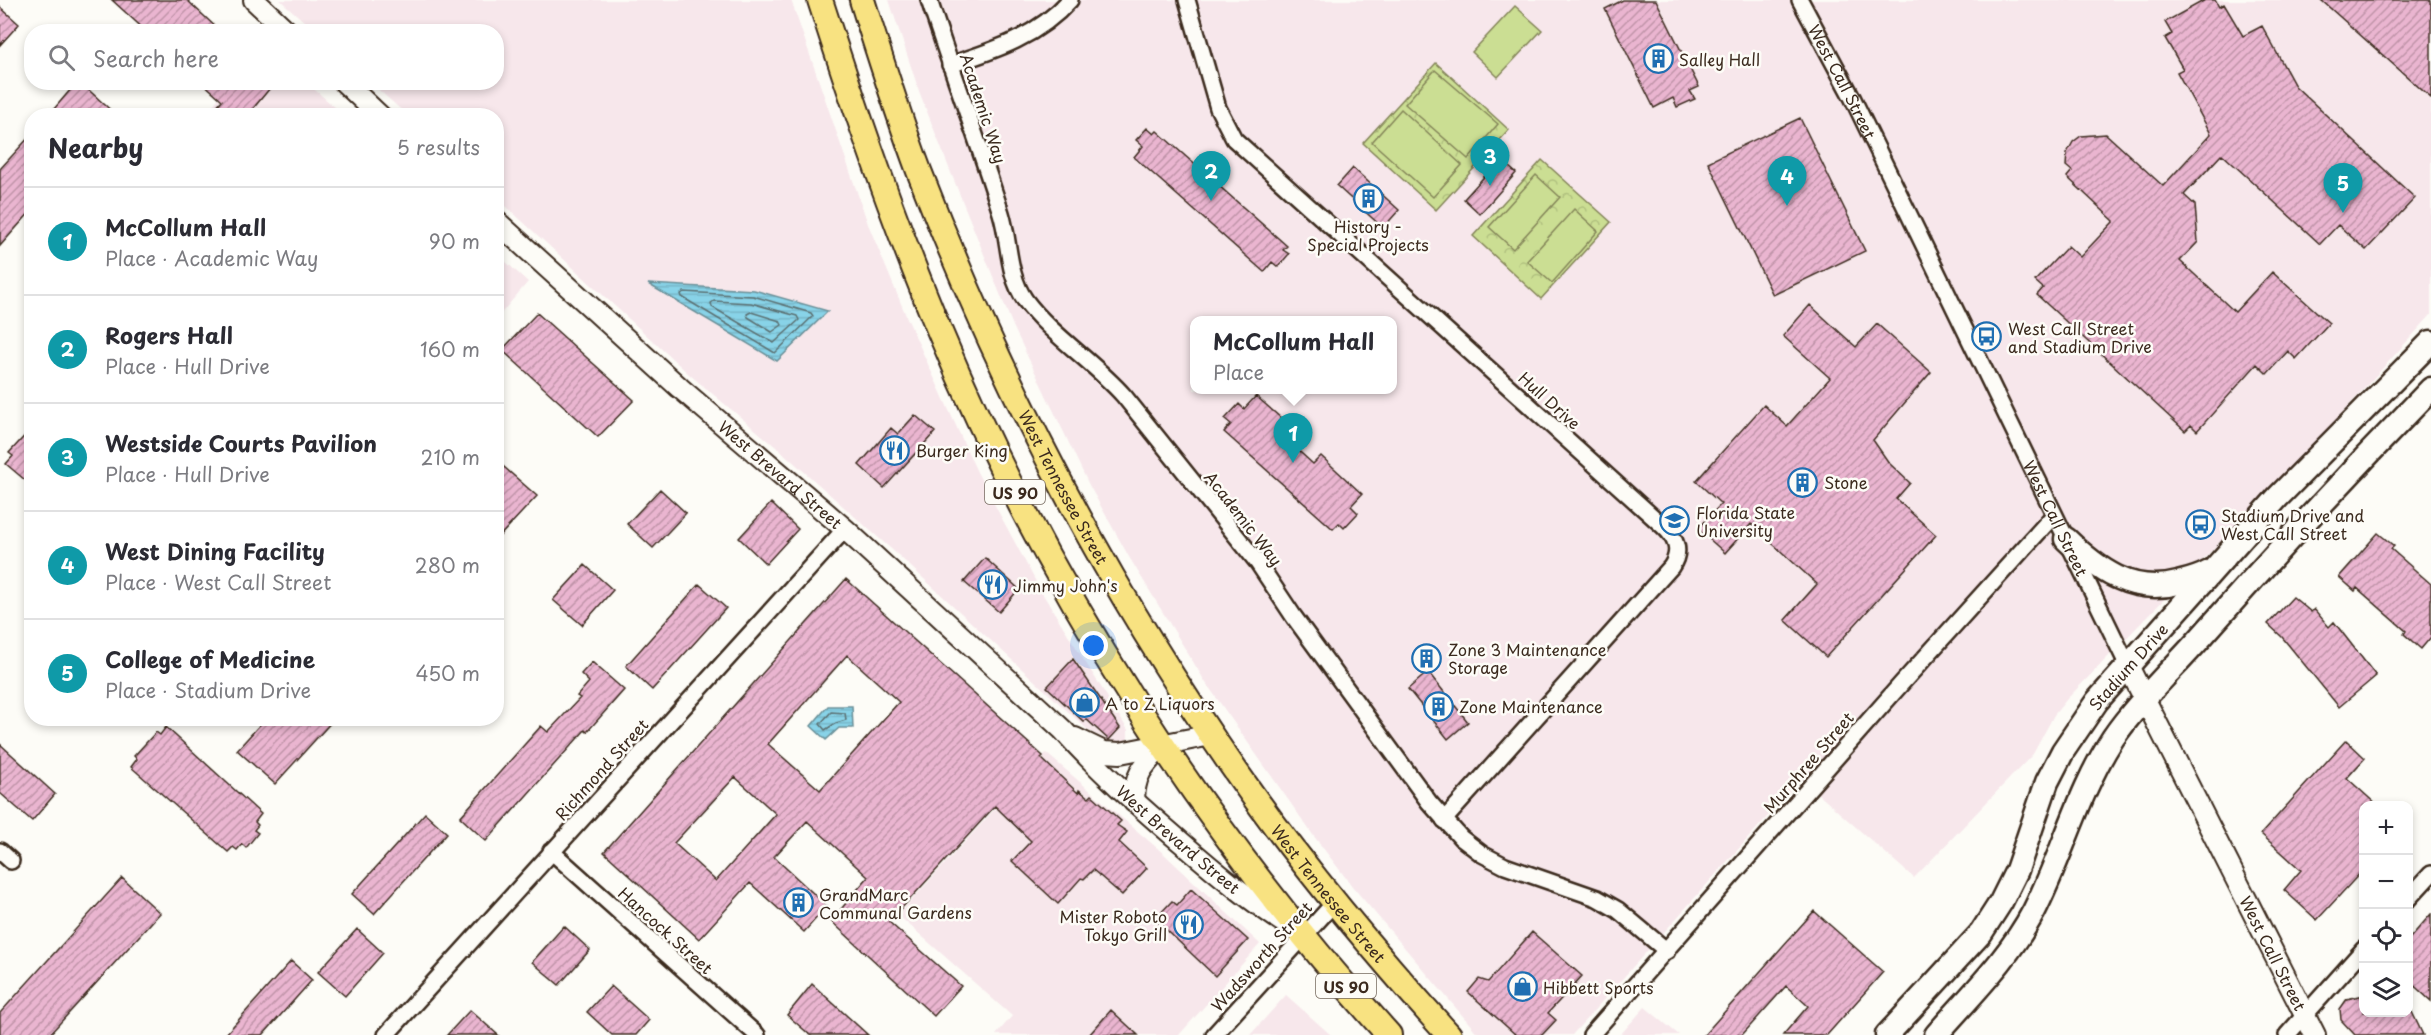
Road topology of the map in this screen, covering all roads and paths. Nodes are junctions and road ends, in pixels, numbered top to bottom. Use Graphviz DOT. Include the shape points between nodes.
graph roads {
  1 [pos="254,0"];
  2 [pos="820,0"];
  3 [pos="862,0"];
  4 [pos="929,0"];
  5 [pos="1070,0"];
  6 [pos="1187,0"];
  7 [pos="1800,0"];
  8 [pos="280,24"];
  9 [pos="950,65"];
  10 [pos="352,90"];
  11 [pos="372,108"];
  12 [pos="504,228"];
  13 [pos="2431,342"];
  14 [pos="2431,389"];
  15 [pos="2054,515"];
  16 [pos="845,530"];
  17 [pos="2066,539"];
  18 [pos="2212,569"];
  19 [pos="2127,664"];
  20 [pos="2145,700"];
  21 [pos="1063,729"];
  22 [pos="1211,735"];
  23 [pos="1163,745"];
  24 [pos="1134,802"];
  25 [pos="1444,820"];
  26 [pos="550,851"];
  27 [pos="2431,874"];
  28 [pos="2413,894"];
  29 [pos="1335,902"];
  30 [pos="1304,936"];
  31 [pos="1667,951"];
  32 [pos="2359,954"];
  33 [pos="2304,1015"];
  34 [pos="386,1035"];
  35 [pos="757,1035"];
  36 [pos="1214,1035"];
  37 [pos="1389,1035"];
  38 [pos="1449,1035"];
  39 [pos="1592,1035"];
  40 [pos="1887,1035"];
  41 [pos="1936,1035"];
  42 [pos="2287,1035"];
  43 [pos="2314,1035"];
  1 -- 8 [label="street"];
  2 -- 23 [label="main road, US 90" via="890,206 978,417 1063,582"];
  3 -- 22 [label="main road, West Tennessee Street / US 90" via="919,171 1024,411 1122,594"];
  4 -- 9 [label="street, Academic Way"];
  5 -- 9 [label="street" via="1028,35"];
  6 -- 25 [label="street, Hull Drive" via="1218,108 1234,140 1663,526 1677,546 1671,567"];
  7 -- 15 [label="street, West Call Street" via="1852,97"];
  9 -- 25 [label="street, Academic Way" via="1002,216 1011,269 1021,294 1041,318 1117,388 1258,563"];
  10 -- 11 [label="street"];
  12 -- 16 [label="street, West Brevard Street"];
  13 -- 18 [label="main road, Stadium Drive" via="2284,490"];
  14 -- 20 [label="main road" via="2327,497"];
  15 -- 17 [label="street, West Call Street"];
  15 -- 31 [label="street, Murphree Street"];
  16 -- 21 [label="street, West Brevard Street"];
  16 -- 26 [label="street, Richmond Street"];
  17 -- 18 [label="main road" via="2105,571 2139,586 2168,585 2202,576"];
  17 -- 19 [label="street, West Call Street"];
  18 -- 19 [label="main road, Stadium Drive"];
  19 -- 20 [label="street, West Call Street"];
  19 -- 40 [label="main road, Stadium Drive" via="2063,751 2047,782 2017,870 1981,933"];
  20 -- 33 [label="street, West Call Street"];
  20 -- 41 [label="main road" via="2099,760 2033,913 1991,972"];
  21 -- 23 [label="street, West Brevard Street" via="1104,752"];
  21 -- 24 [label="street, West Brevard Street"];
  22 -- 23 [label="street, West Brevard Street"];
  22 -- 29 [label="main road, West Tennessee Street / US 90"];
  23 -- 24 [label="street" via="1138,774"];
  23 -- 30 [label="main road, US 90" via="1228,839"];
  24 -- 30 [label="street, West Brevard Street" via="1241,893"];
  25 -- 31 [label="street, Academic Way" via="1461,838 1490,858 1604,902"];
  26 -- 34 [label="street, Richmond Street"];
  26 -- 35 [label="street, Hancock Street"];
  27 -- 28 [label="street"];
  29 -- 30 [label="street, Wadsworth Street"];
  29 -- 38 [label="main road, West Tennessee Street / US 90"];
  30 -- 36 [label="street, Wadsworth Street"];
  30 -- 37 [label="main road, US 90"];
  31 -- 39 [label="street, Murphree Street"];
  32 -- 33 [label="street"];
  33 -- 42 [label="street"];
  33 -- 43 [label="street, West Call Street"];
}
